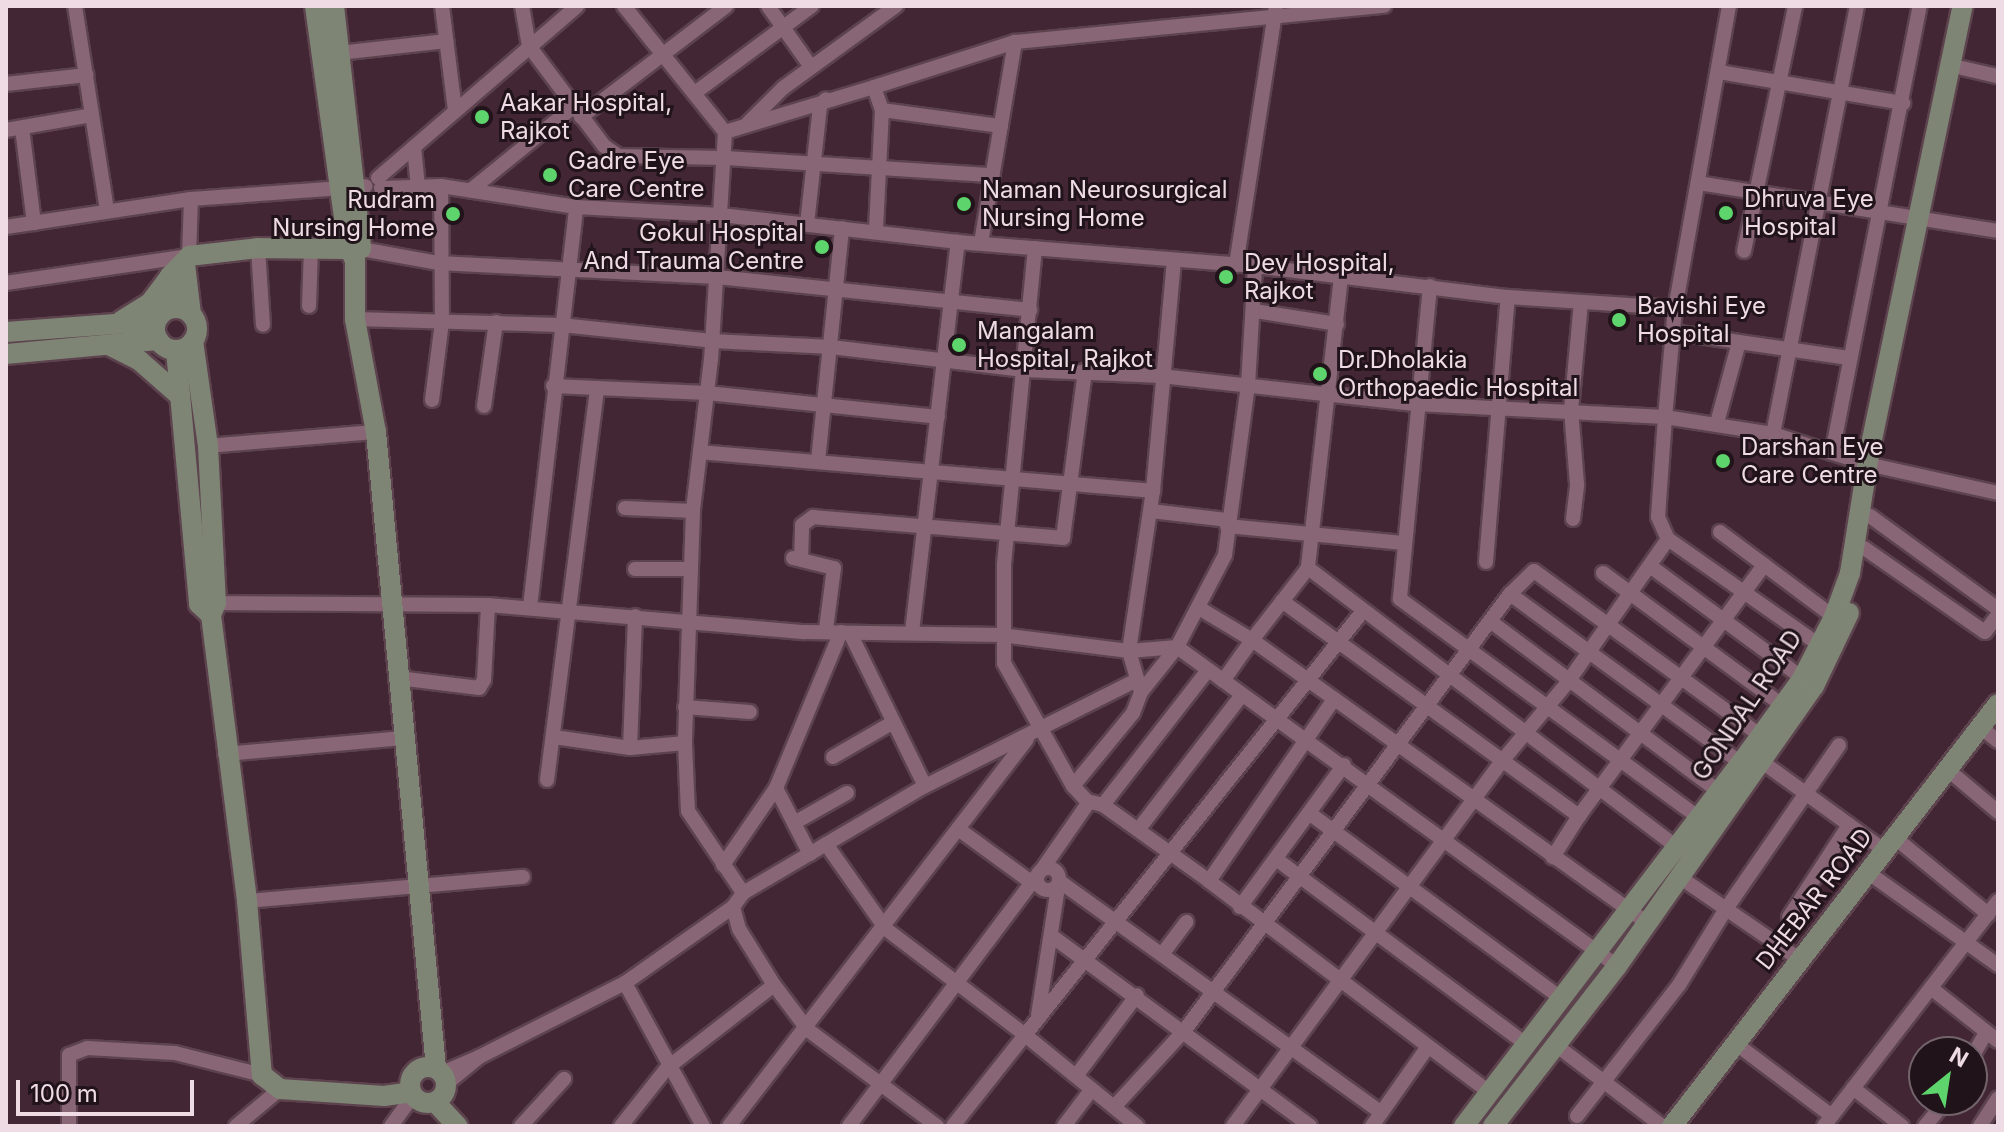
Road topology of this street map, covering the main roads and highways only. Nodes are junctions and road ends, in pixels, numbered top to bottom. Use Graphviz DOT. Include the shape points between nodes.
graph roads {
  1 [pos="315,6"];
  2 [pos="334,6"];
  3 [pos="1963,6"];
  4 [pos="1975,6"];
  5 [pos="330,54"];
  6 [pos="1926,216"];
  7 [pos="355,252"];
  8 [pos="181,266"];
  9 [pos="182,311"];
  10 [pos="114,324"];
  11 [pos="6,332"];
  12 [pos="171,338"];
  13 [pos="108,345"];
  14 [pos="6,354"];
  15 [pos="180,396"];
  16 [pos="1873,464"];
  17 [pos="209,607"];
  18 [pos="1840,621"];
  19 [pos="1998,704"];
  20 [pos="1684,853"];
  21 [pos="427,1085"];
  22 [pos="443,1126"];
  23 [pos="457,1126"];
  24 [pos="1464,1126"];
  25 [pos="1493,1126"];
  26 [pos="1672,1126"];
  1 -- 5 [label="main road"];
  2 -- 5 [label="main road"];
  3 -- 6 [label="main road, GONDAL ROAD"];
  4 -- 6 [label="main road, GONDAL ROAD"];
  5 -- 7 [label="main road" via="364,185"];
  6 -- 16 [label="main road, GONDAL ROAD"];
  7 -- 8 [label="main road" via="258,248"];
  7 -- 21 [label="main road" via="355,319 376,432 394,607 429,1028 423,1042"];
  8 -- 9 [label="main road"];
  8 -- 10 [label="main road" via="150,303"];
  9 -- 12 [label="main road"];
  9 -- 12 [label="main road" via="197,327"];
  10 -- 11 [label="main road"];
  10 -- 12 [label="main road"];
  12 -- 13 [label="main road"];
  12 -- 15 [label="main road"];
  12 -- 17 [label="main road" via="208,446"];
  13 -- 14 [label="main road"];
  13 -- 15 [label="main road" via="140,361"];
  15 -- 17 [label="main road"];
  16 -- 18 [label="main road, GONDAL ROAD"];
  16 -- 18 [label="main road, GONDAL ROAD" via="1864,548"];
  17 -- 21 [label="main road" via="247,901 262,1075 280,1089 384,1096"];
  18 -- 20 [label="main road, GONDAL ROAD" via="1808,682"];
  19 -- 26 [label="main road, DHEBAR ROAD"];
  20 -- 24 [label="main road, GONDAL ROAD" via="1629,911"];
  20 -- 25 [label="main road, GONDAL ROAD" via="1678,876 1617,966"];
  21 -- 22 [label="main road"];
  21 -- 23 [label="main road"];
}
